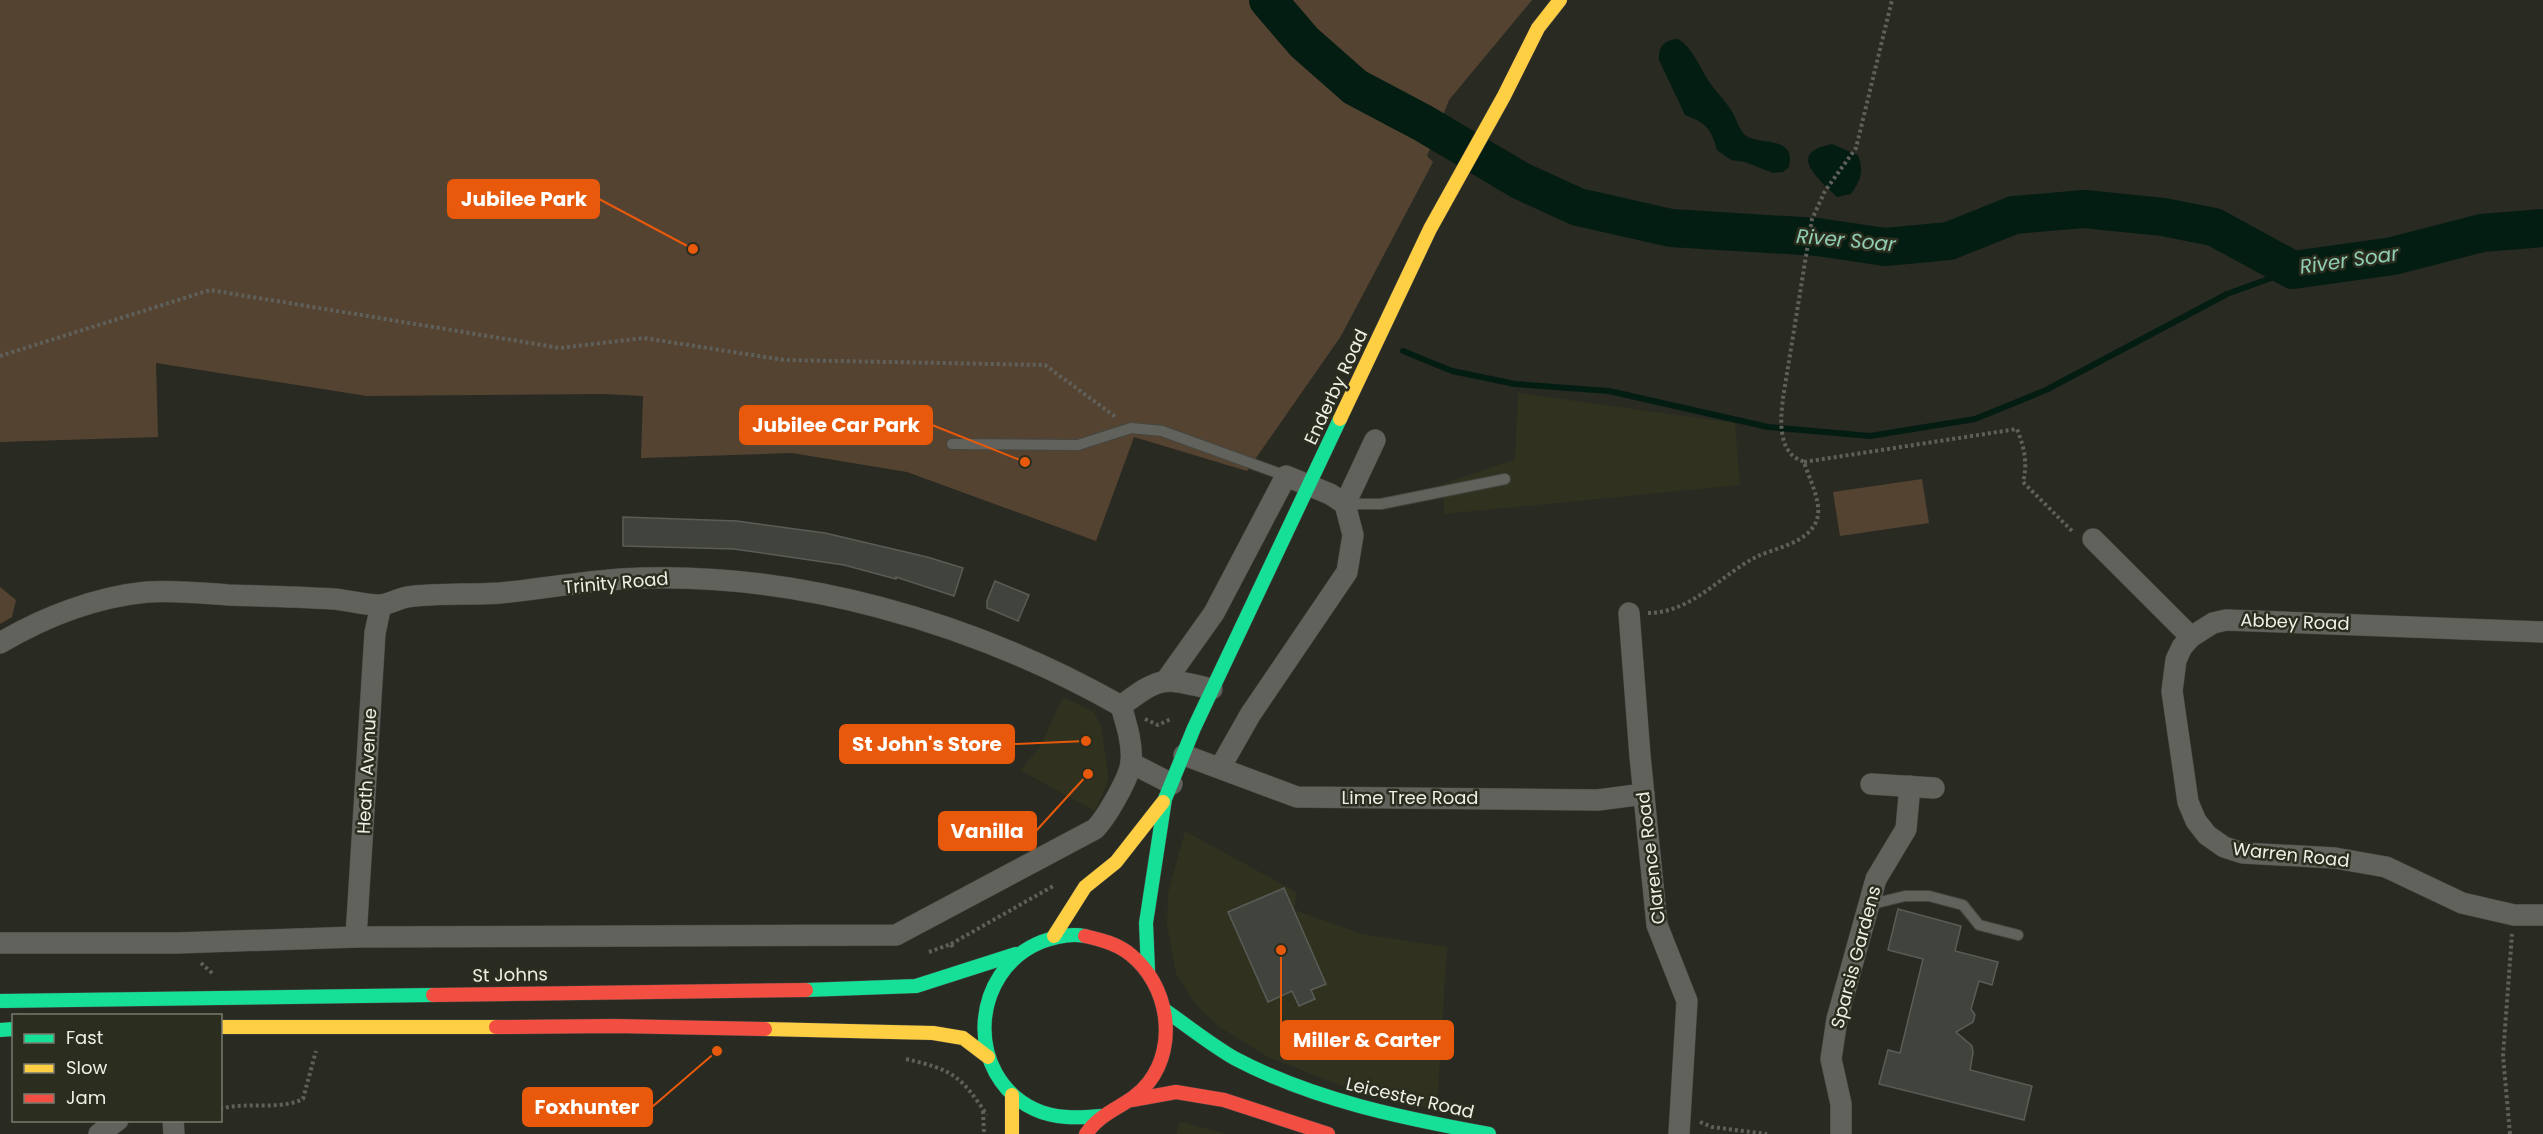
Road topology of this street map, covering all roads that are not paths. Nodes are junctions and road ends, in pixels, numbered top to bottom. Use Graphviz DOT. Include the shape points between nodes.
graph roads {
  1 [pos="1560,0"];
  2 [pos="1375,440"];
  3 [pos="952,444"];
  4 [pos="1286,476"];
  5 [pos="1505,479"];
  6 [pos="1310,487"];
  7 [pos="1345,504"];
  8 [pos="2093,539"];
  9 [pos="381,605"];
  10 [pos="1629,613"];
  11 [pos="2543,632"];
  12 [pos="2191,637"];
  13 [pos="0,643"];
  14 [pos="1167,679"];
  15 [pos="1212,689"];
  16 [pos="1121,706"];
  17 [pos="1184,755"];
  18 [pos="1131,763"];
  19 [pos="1220,768"];
  20 [pos="1871,784"];
  21 [pos="1910,786"];
  22 [pos="1934,788"];
  23 [pos="1169,792"];
  24 [pos="1644,794"];
  25 [pos="1868,905"];
  26 [pos="2543,915"];
  27 [pos="2018,935"];
  28 [pos="1054,936"];
  29 [pos="356,937"];
  30 [pos="0,943"];
  31 [pos="1016,954"];
  32 [pos="1148,970"];
  33 [pos="0,1001"];
  34 [pos="1166,1011"];
  35 [pos="222,1027"];
  36 [pos="988,1057"];
  37 [pos="1012,1095"];
  38 [pos="1132,1100"];
  39 [pos="1101,1116"];
  40 [pos="115,1122"];
  41 [pos="99,1134"];
  42 [pos="1012,1134"];
  43 [pos="1086,1134"];
  44 [pos="1328,1134"];
  45 [pos="1489,1134"];
  46 [pos="1679,1134"];
  47 [pos="1841,1134"];
  1 -- 6 [label="main road, Enderby Road" via="1538,28 1430,230"];
  2 -- 7 [label="street"];
  3 -- 4 [label="lane" via="1078,445 1131,428 1162,431"];
  4 -- 6 [label="street"];
  4 -- 14 [label="street" via="1214,613"];
  5 -- 7 [label="lane" via="1381,504"];
  6 -- 7 [label="street"];
  6 -- 15 [label="main road, Enderby Road"];
  7 -- 19 [label="street" via="1353,535 1347,572 1256,706"];
  8 -- 12 [label="street"];
  9 -- 13 [label="street, Trinity Road" via="338,599 147,592 70,610"];
  9 -- 16 [label="street, Trinity Road" via="406,597 537,590 617,580 729,580 791,589 915,617 1011,653"];
  9 -- 29 [label="street, Heath Avenue" via="375,633"];
  10 -- 24 [label="street, Clarence Road"];
  11 -- 12 [label="street, Abbey Road" via="2226,620"];
  12 -- 26 [label="street, Warren Road" via="2176,660 2172,691 2188,802 2206,835 2243,853 2335,858 2386,867 2462,903 2514,915"];
  14 -- 15 [label="street"];
  14 -- 16 [label="street" via="1146,687"];
  15 -- 17 [label="main road, Enderby Road"];
  16 -- 18 [label="street"];
  17 -- 19 [label="street, Lime Tree Road"];
  17 -- 23 [label="main road, Enderby Road"];
  18 -- 23 [label="street"];
  18 -- 29 [label="street" via="1107,818 1095,829 896,935"];
  19 -- 24 [label="street, Lime Tree Road" via="1297,797 1598,800"];
  20 -- 21 [label="street"];
  21 -- 22 [label="street"];
  21 -- 25 [label="street, Sparsis Gardens" via="1906,829 1876,879"];
  23 -- 28 [label="main road, Enderby Road" via="1116,862 1085,887"];
  23 -- 32 [label="main road, Enderby Road" via="1146,923"];
  24 -- 46 [label="street, Clarence Road" via="1658,925 1687,1001"];
  25 -- 27 [label="lane" via="1905,896 1929,896 1963,905 1979,925"];
  25 -- 47 [label="street, Sparsis Gardens" via="1837,1019 1831,1059 1841,1104"];
  28 -- 31 [label="main road"];
  28 -- 32 [label="main road" via="1090,935 1121,946"];
  29 -- 30 [label="street"];
  31 -- 33 [label="main road, St Johns" via="905,987"];
  31 -- 36 [label="main road" via="995,979 984,1008"];
  32 -- 34 [label="main road"];
  34 -- 38 [label="main road" via="1166,1044 1158,1065"];
  34 -- 45 [label="main road, Leicester Road" via="1242,1062 1310,1092 1388,1115"];
  35 -- 36 [label="main road" via="614,1026 933,1033 963,1038"];
  36 -- 37 [label="main road"];
  37 -- 39 [label="main road" via="1036,1111 1069,1119"];
  37 -- 42 [label="main road"];
  38 -- 39 [label="main road"];
  38 -- 44 [label="main road" via="1176,1092 1224,1100"];
  39 -- 43 [label="main road"];
  40 -- 41 [label="street"];
}
